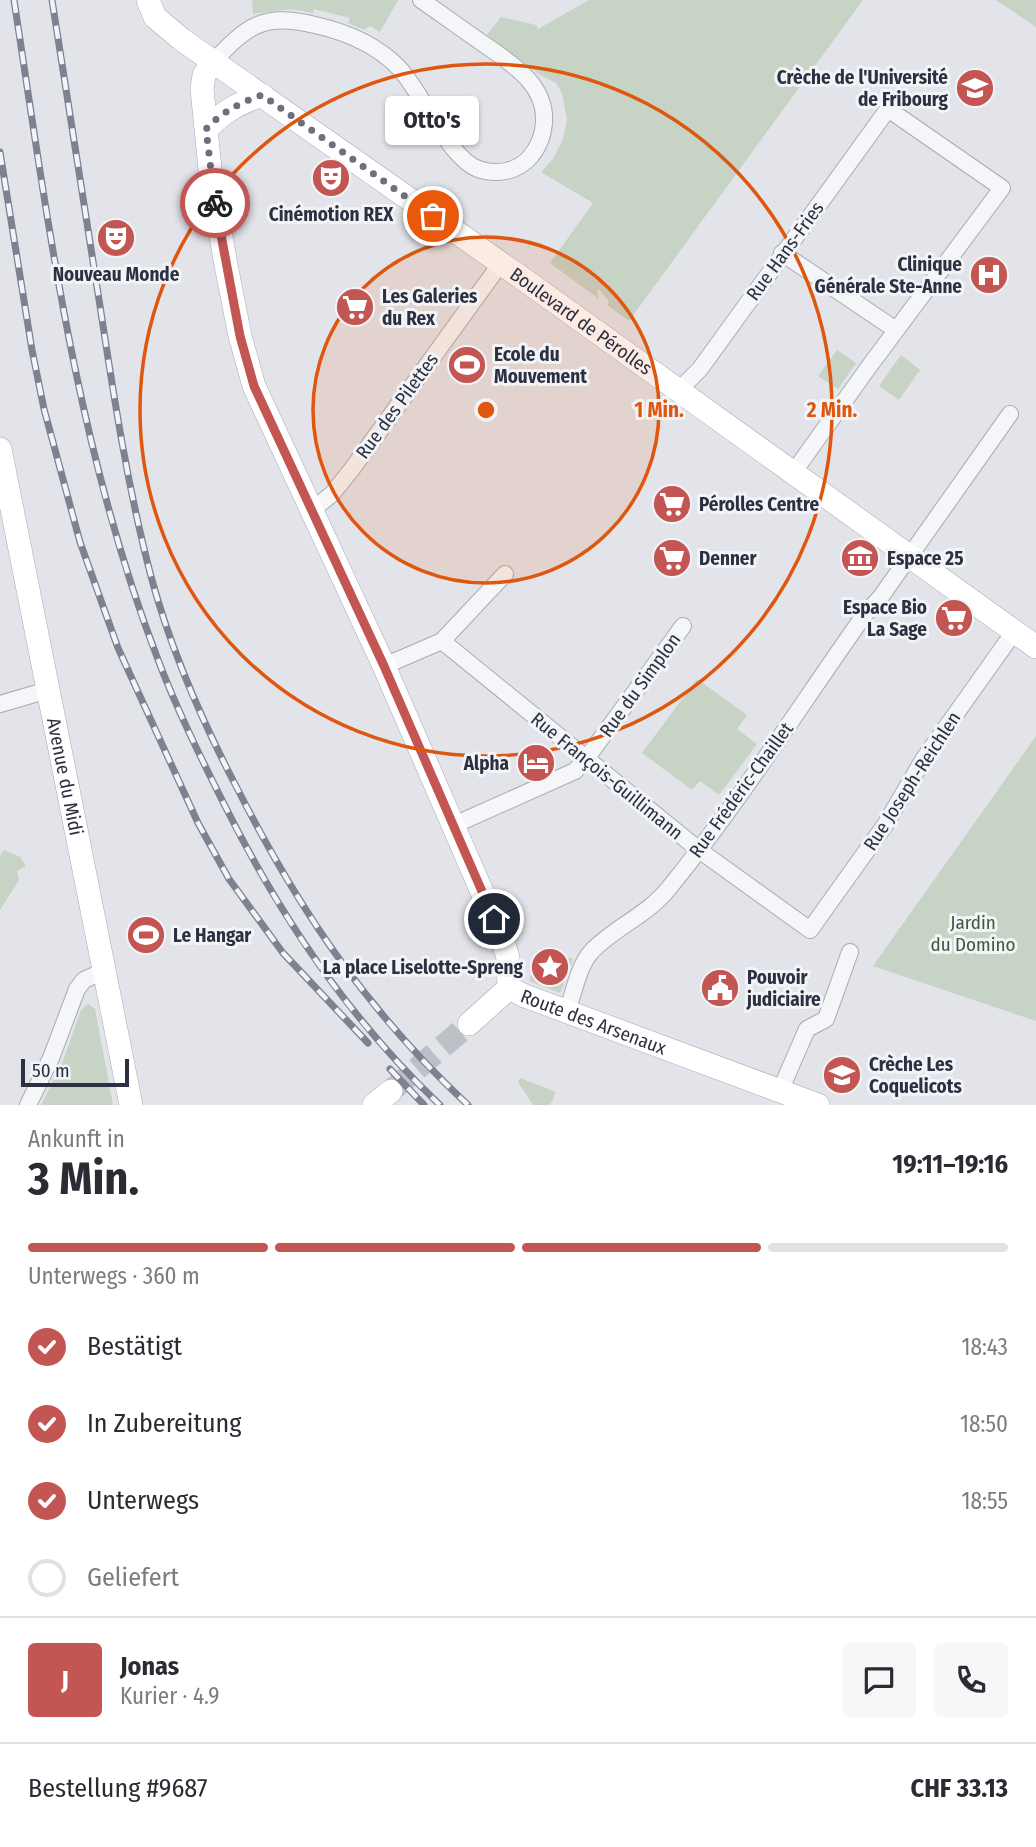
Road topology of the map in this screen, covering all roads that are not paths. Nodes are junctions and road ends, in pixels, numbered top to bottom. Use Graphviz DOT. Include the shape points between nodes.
graph roads {
  1 [pos="421,0"];
  2 [pos="150,8"];
  3 [pos="213,62"];
  4 [pos="262,95"];
  5 [pos="206,129"];
  6 [pos="782,253"];
  7 [pos="501,263"];
  8 [pos="896,330"];
  9 [pos="679,390"];
  10 [pos="1010,414"];
  11 [pos="0,449"];
  12 [pos="793,473"];
  13 [pos="312,510"];
  14 [pos="909,556"];
  15 [pos="505,574"];
  16 [pos="683,626"];
  17 [pos="1014,632"];
  18 [pos="442,641"];
  19 [pos="1036,647"];
  20 [pos="384,666"];
  21 [pos="48,690"];
  22 [pos="0,704"];
  23 [pos="586,759"];
  24 [pos="454,825"];
  25 [pos="699,850"];
  26 [pos="810,930"];
  27 [pos="850,953"];
  28 [pos="104,971"];
  29 [pos="509,988"];
  30 [pos="567,1011"];
  31 [pos="469,1024"];
  32 [pos="780,1091"];
  33 [pos="28,1105"];
  34 [pos="131,1105"];
  35 [pos="818,1105"];
  1 -- 3 [label="street" via="519,70 537,90 543,106 542,133 529,158 517,167 497,172 468,164 399,67 372,46 339,31 293,20 261,23 238,35"];
  2 -- 3 [label="main road, Boulevard de Pérolles" via="166,27"];
  3 -- 4 [label="main road, Boulevard de Pérolles"];
  3 -- 5 [label="main road, Route des Arsenaux" via="202,89"];
  4 -- 5 [label="main road" via="219,115"];
  4 -- 7 [label="main road, Boulevard de Pérolles"];
  5 -- 13 [label="main road, Route des Arsenaux" via="211,179 246,360 280,446"];
  6 -- 8 [label="street"];
  6 -- 8 [label="street, Rue Hans-Fries" via="888,109 1002,188"];
  6 -- 9 [label="street, Rue Hans-Fries" via="700,369"];
  7 -- 9 [label="main road, Boulevard de Pérolles"];
  7 -- 13 [label="street, Rue des Pilettes" via="347,475"];
  8 -- 12 [label="street"];
  9 -- 12 [label="main road, Boulevard de Pérolles"];
  10 -- 14 [label="street, Rue Frédéric-Chaillet"];
  11 -- 21 [label="main road, Avenue du Midi"];
  12 -- 14 [label="main road, Boulevard de Pérolles"];
  13 -- 20 [label="main road, Route des Arsenaux"];
  14 -- 17 [label="main road, Boulevard de Pérolles"];
  14 -- 25 [label="street, Rue Frédéric-Chaillet"];
  15 -- 18 [label="street"];
  16 -- 23 [label="street, Rue du Simplon"];
  17 -- 19 [label="main road, Boulevard de Pérolles"];
  17 -- 26 [label="street, Rue Joseph-Reichlen"];
  18 -- 20 [label="street"];
  18 -- 23 [label="street, Rue François-Guillimann"];
  20 -- 24 [label="main road, Route des Arsenaux"];
  21 -- 22 [label="street"];
  21 -- 28 [label="main road, Avenue du Midi"];
  23 -- 24 [label="street, Rue du Simplon" via="575,771"];
  23 -- 25 [label="street, Rue François-Guillimann"];
  24 -- 29 [label="main road, Route des Arsenaux" via="502,938"];
  25 -- 26 [label="street, Rue François-Guillimann"];
  25 -- 30 [label="street, Rue Frédéric-Chaillet" via="667,892 585,960"];
  27 -- 32 [label="street" via="826,1019 807,1029"];
  28 -- 33 [label="street" via="84,980 77,989"];
  28 -- 34 [label="main road, Avenue du Midi"];
  29 -- 30 [label="main road, Route des Arsenaux"];
  29 -- 31 [label="main road"];
  30 -- 32 [label="main road, Route des Arsenaux"];
  32 -- 35 [label="main road, Route des Arsenaux"];
}
